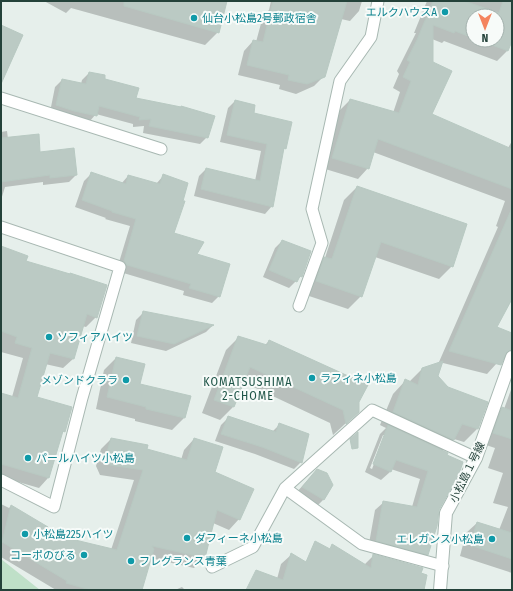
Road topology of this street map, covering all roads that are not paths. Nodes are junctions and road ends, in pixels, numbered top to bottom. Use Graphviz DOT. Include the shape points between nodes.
graph roads {
  1 [pos="378,1"];
  2 [pos="1,98"];
  3 [pos="161,149"];
  4 [pos="1,227"];
  5 [pos="299,306"];
  6 [pos="512,358"];
  7 [pos="476,458"];
  8 [pos="1,480"];
  9 [pos="285,488"];
  10 [pos="443,566"];
  11 [pos="212,568"];
  12 [pos="440,590"];
  1 -- 5 [label="lane" via="371,37 340,81 312,209 322,243"];
  2 -- 3 [label="lane"];
  4 -- 8 [label="lane" via="120,267 54,507"];
  6 -- 7 [label="street, 小松島１号線"];
  7 -- 9 [label="lane" via="372,410"];
  7 -- 10 [label="street, 小松島１号線" via="446,513"];
  9 -- 10 [label="lane" via="362,544"];
  9 -- 11 [label="lane" via="253,547"];
  10 -- 12 [label="street, 小松島１号線"];
}
